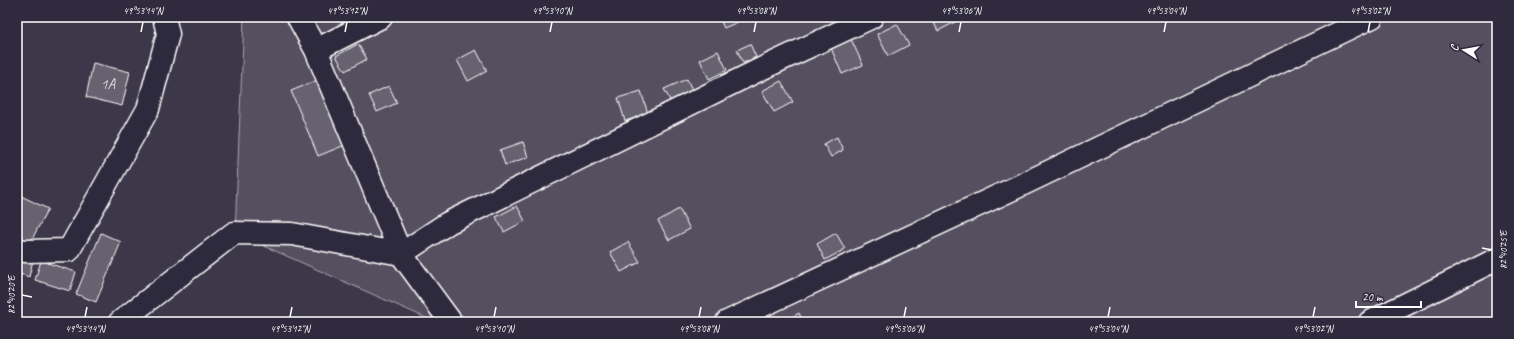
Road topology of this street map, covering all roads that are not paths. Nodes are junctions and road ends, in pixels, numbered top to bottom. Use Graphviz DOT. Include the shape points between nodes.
graph roads {
  1 [pos="164,17"];
  2 [pos="298,17"];
  3 [pos="381,17"];
  4 [pos="872,17"];
  5 [pos="1372,17"];
  6 [pos="316,50"];
  7 [pos="17,250"];
  8 [pos="401,254"];
  9 [pos="1497,259"];
  10 [pos="120,322"];
  11 [pos="451,322"];
  12 [pos="727,322"];
  13 [pos="1370,322"];
  1 -- 7 [label="street" via="168,34 148,109 68,250"];
  2 -- 6 [label="street"];
  3 -- 6 [label="street"];
  4 -- 8 [label="street" via="448,222"];
  5 -- 12 [label="street"];
  6 -- 8 [label="street"];
  8 -- 10 [label="street" via="292,234 234,233"];
  8 -- 11 [label="street"];
  9 -- 13 [label="street"];
}
